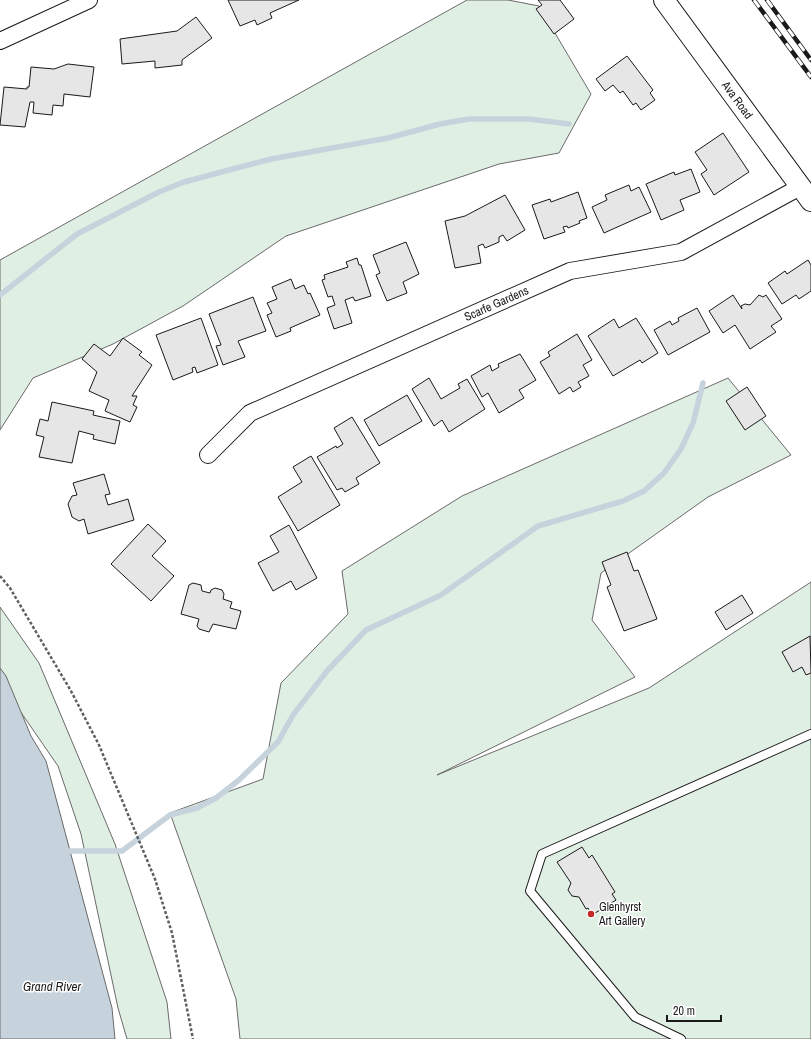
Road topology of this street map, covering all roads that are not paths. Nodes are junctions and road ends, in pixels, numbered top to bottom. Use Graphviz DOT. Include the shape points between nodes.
graph roads {
  1 [pos="89,0"];
  2 [pos="664,0"];
  3 [pos="0,41"];
  4 [pos="806,194"];
  5 [pos="208,455"];
  6 [pos="811,734"];
  7 [pos="681,1039"];
  1 -- 3 [label="street"];
  2 -- 4 [label="street, Ava Road"];
  4 -- 5 [label="street, Scarfe Gardens" via="681,252 570,271 250,413"];
  6 -- 7 [label="lane" via="542,854 530,891 635,1017"];
}
